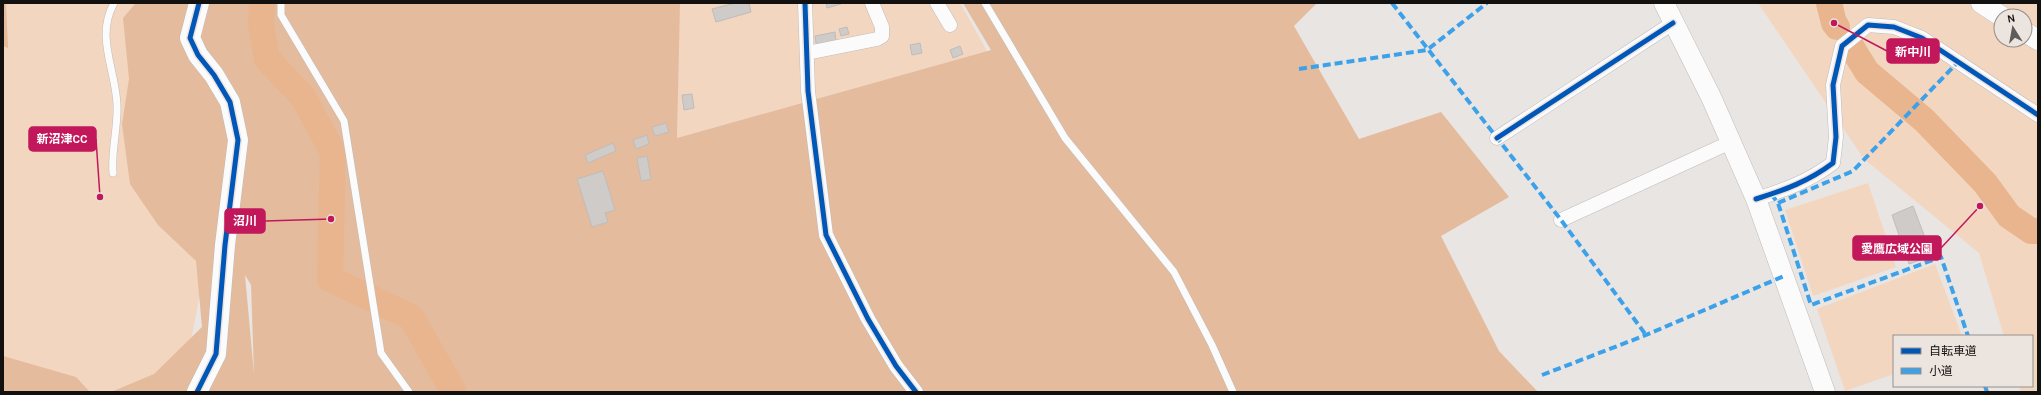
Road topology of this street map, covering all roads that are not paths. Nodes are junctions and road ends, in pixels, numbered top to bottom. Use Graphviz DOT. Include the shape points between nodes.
graph roads {
  1 [pos="114,3"];
  2 [pos="199,3"];
  3 [pos="281,3"];
  4 [pos="805,3"];
  5 [pos="872,3"];
  6 [pos="937,3"];
  7 [pos="985,3"];
  8 [pos="1664,3"];
  9 [pos="1981,3"];
  10 [pos="1993,11"];
  11 [pos="1673,23"];
  12 [pos="950,25"];
  13 [pos="807,53"];
  14 [pos="2038,115"];
  15 [pos="1498,138"];
  16 [pos="1731,142"];
  17 [pos="113,173"];
  18 [pos="1756,200"];
  19 [pos="1561,220"];
  20 [pos="197,392"];
  21 [pos="409,392"];
  22 [pos="916,392"];
  23 [pos="1233,392"];
  24 [pos="1825,392"];
  1 -- 17 [label="lane" via="108,15 106,45 118,105"];
  2 -- 20 [label="street" via="190,38 198,55 230,102 238,140 225,245 216,354"];
  3 -- 21 [label="lane" via="281,15 344,121 381,353"];
  4 -- 13 [label="street"];
  5 -- 13 [label="street" via="882,27 882,36"];
  6 -- 12 [label="street"];
  7 -- 23 [label="lane" via="1064,138 1174,272"];
  8 -- 11 [label="street"];
  9 -- 10 [label="street"];
  11 -- 15 [label="street"];
  11 -- 16 [label="street"];
  13 -- 22 [label="street" via="808,91 826,235 868,320 896,366"];
  14 -- 18 [label="street" via="1922,38 1894,27 1868,25 1842,46 1833,85 1836,137 1833,163 1796,186"];
  16 -- 18 [label="street"];
  16 -- 19 [label="street"];
  18 -- 24 [label="street"];
}
